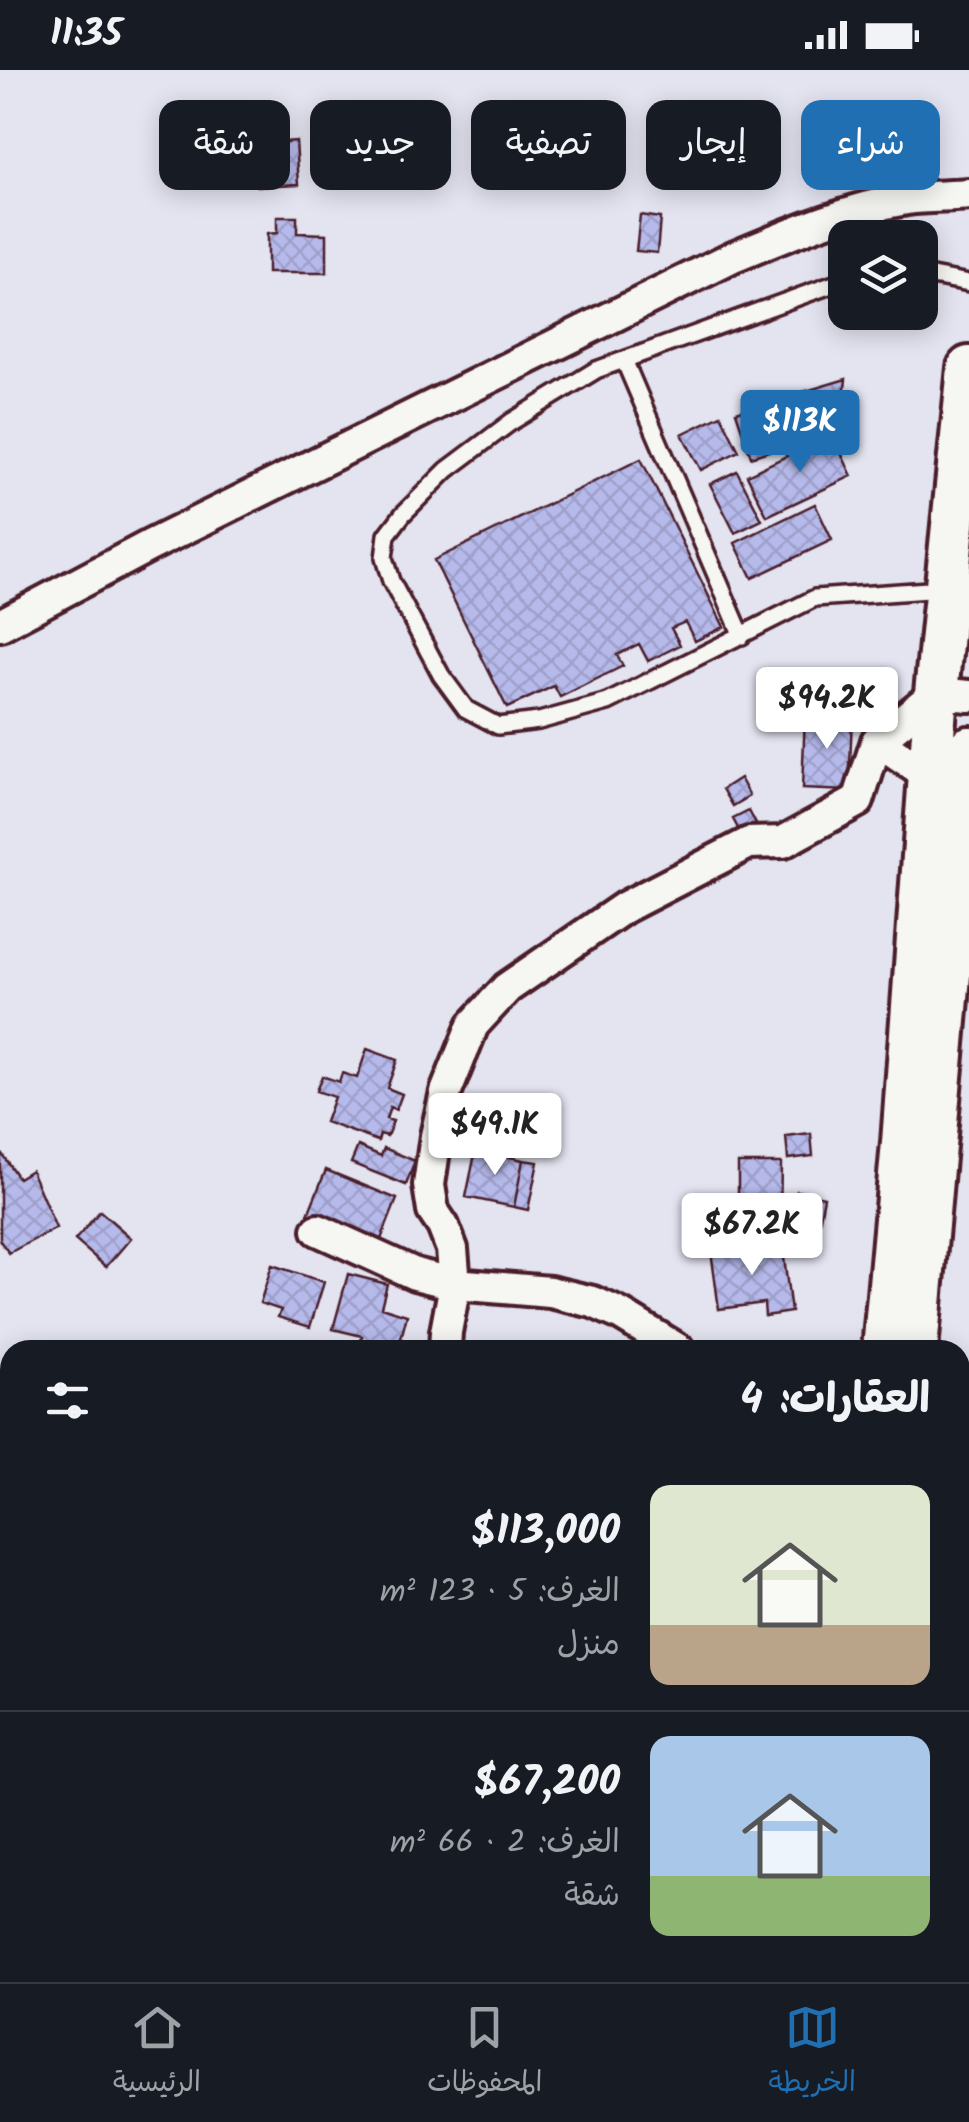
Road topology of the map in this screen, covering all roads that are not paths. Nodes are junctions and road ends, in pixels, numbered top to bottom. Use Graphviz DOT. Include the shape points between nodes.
graph roads {
  1 [pos="969,195"];
  2 [pos="938,277"];
  3 [pos="969,283"];
  4 [pos="828,286"];
  5 [pos="624,360"];
  6 [pos="969,368"];
  7 [pos="946,588"];
  8 [pos="7,616"];
  9 [pos="742,636"];
  10 [pos="952,695"];
  11 [pos="877,741"];
  12 [pos="955,768"];
  13 [pos="919,1146"];
  14 [pos="318,1230"];
  15 [pos="456,1284"];
  16 [pos="446,1340"];
  17 [pos="663,1340"];
  18 [pos="886,1340"];
  19 [pos="916,1340"];
  1 -- 8 [label="street" via="860,209 732,258"];
  2 -- 3 [label="lane"];
  4 -- 5 [label="lane"];
  5 -- 9 [label="lane"];
  5 -- 9 [label="lane" via="511,422 447,470 387,535 391,581 466,708 498,726 608,702"];
  6 -- 7 [label="main road"];
  7 -- 9 [label="lane" via="815,598"];
  7 -- 10 [label="main road"];
  10 -- 11 [label="street"];
  10 -- 12 [label="main road"];
  11 -- 12 [label="street"];
  11 -- 15 [label="street" via="858,801 783,842 749,843 626,907 506,988 473,1026 446,1092 429,1185 452,1249"];
  12 -- 13 [label="main road"];
  13 -- 18 [label="main road"];
  13 -- 19 [label="main road"];
  14 -- 15 [label="street" via="414,1274"];
  15 -- 16 [label="street"];
  15 -- 17 [label="street" via="593,1302"];
}
